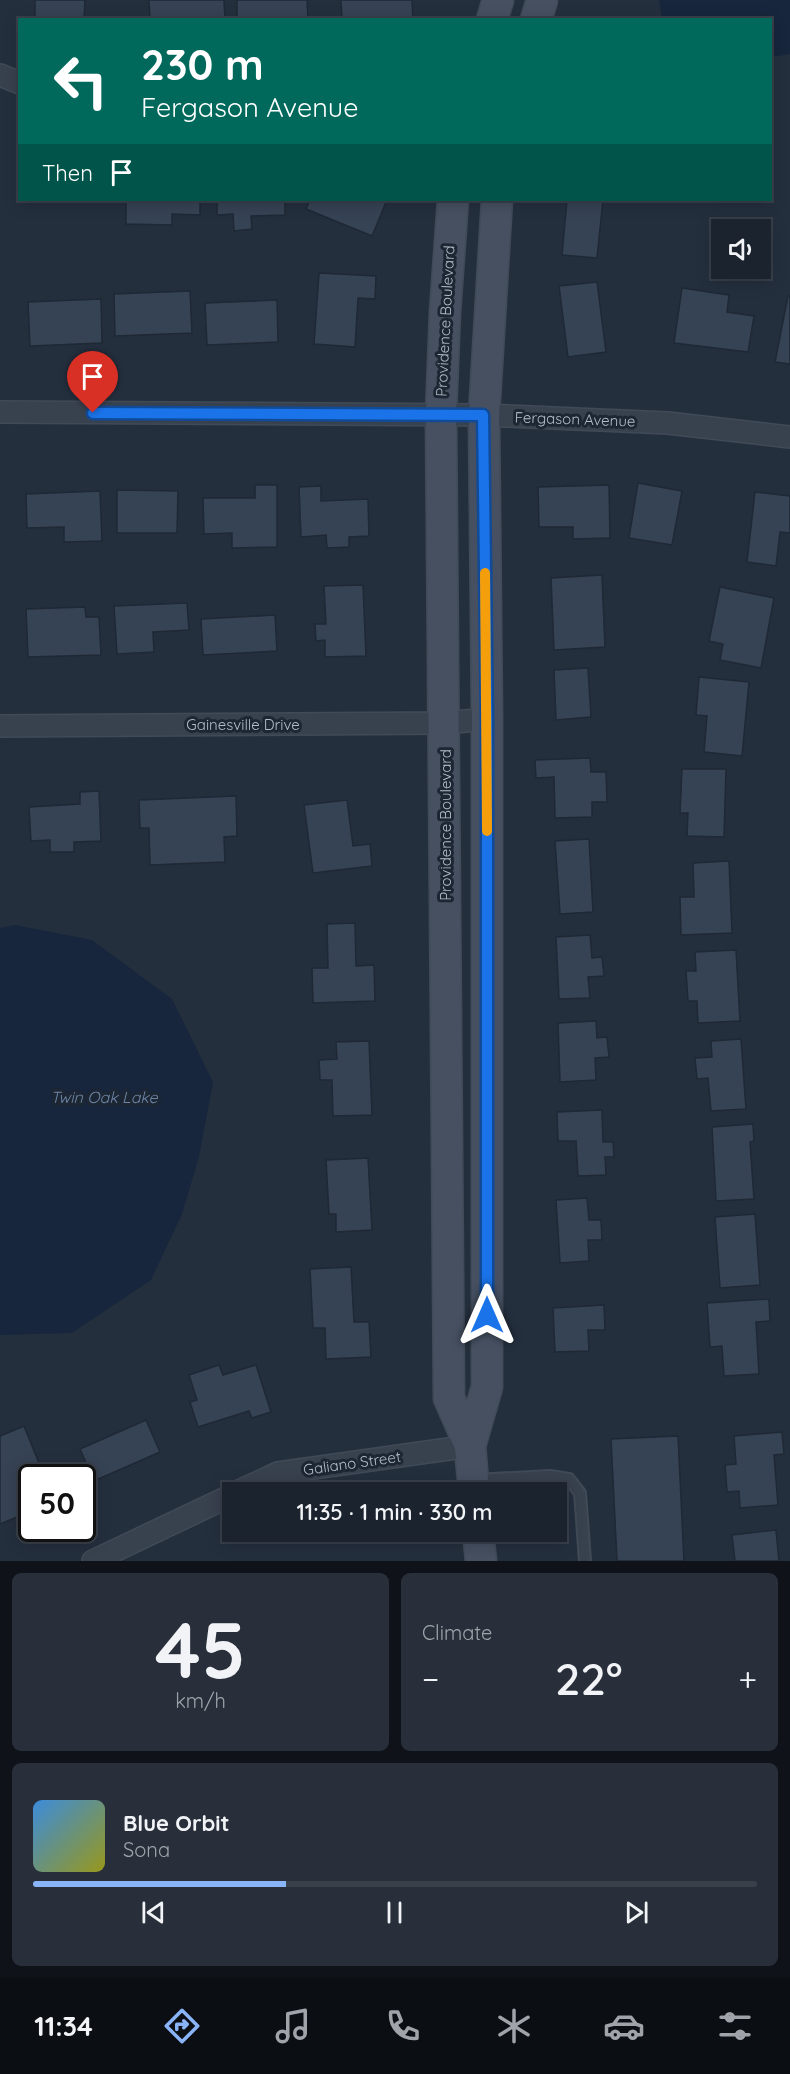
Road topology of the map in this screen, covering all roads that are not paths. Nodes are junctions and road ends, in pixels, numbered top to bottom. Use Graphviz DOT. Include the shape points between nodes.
graph roads {
  1 [pos="498,0"];
  2 [pos="542,0"];
  3 [pos="493,18"];
  4 [pos="537,18"];
  5 [pos="0,75"];
  6 [pos="18,82"];
  7 [pos="453,201"];
  8 [pos="497,201"];
  9 [pos="0,412"];
  10 [pos="441,414"];
  11 [pos="483,415"];
  12 [pos="790,438"];
  13 [pos="487,719"];
  14 [pos="445,723"];
  15 [pos="0,726"];
  16 [pos="470,1446"];
  17 [pos="259,1482"];
  18 [pos="473,1482"];
  19 [pos="504,1482"];
  20 [pos="222,1500"];
  21 [pos="479,1542"];
  22 [pos="93,1561"];
  23 [pos="480,1561"];
  24 [pos="585,1561"];
  1 -- 3 [label="main road"];
  2 -- 4 [label="main road"];
  5 -- 6 [label="street"];
  7 -- 10 [label="main road, Providence Boulevard"];
  8 -- 11 [label="main road, Providence Boulevard"];
  9 -- 10 [label="street, Fergason Avenue"];
  10 -- 11 [label="street, Fergason Avenue"];
  10 -- 14 [label="main road, Providence Boulevard"];
  11 -- 12 [label="street, Fergason Avenue" via="668,423"];
  11 -- 13 [label="main road, Providence Boulevard"];
  13 -- 14 [label="street, Gainesville Drive"];
  13 -- 16 [label="main road, Providence Boulevard" via="487,1387"];
  14 -- 15 [label="street, Gainesville Drive"];
  14 -- 16 [label="main road, Providence Boulevard" via="449,1398"];
  16 -- 17 [label="street, Galiano Street" via="278,1473"];
  16 -- 18 [label="main road, Providence Boulevard"];
  19 -- 24 [label="lane" via="550,1476 569,1479 580,1493"];
  20 -- 22 [label="street"];
  21 -- 23 [label="main road"];
}
